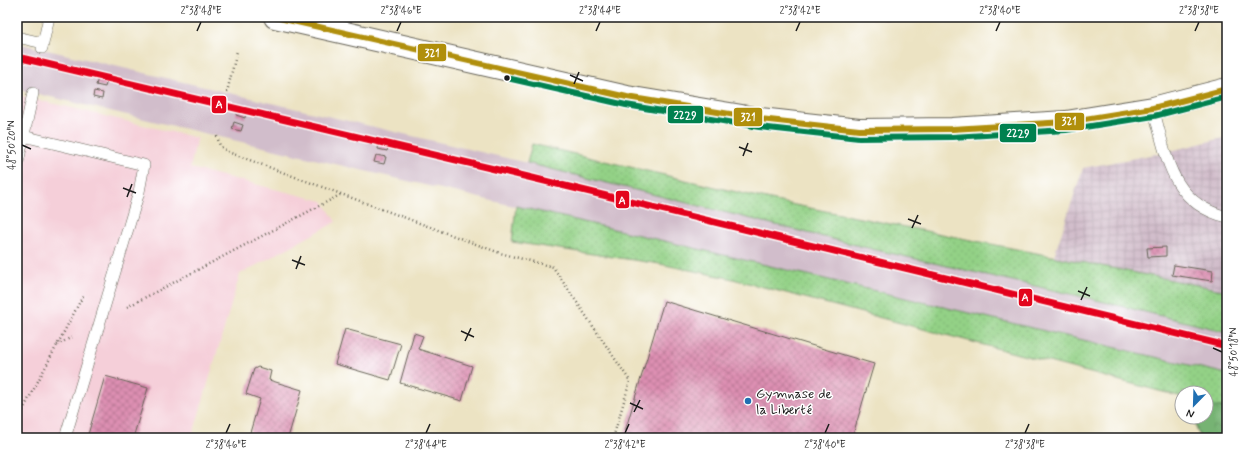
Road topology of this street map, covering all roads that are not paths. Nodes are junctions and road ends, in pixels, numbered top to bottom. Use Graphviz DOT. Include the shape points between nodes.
graph roads {
  1 [pos="49,17"];
  2 [pos="275,17"];
  3 [pos="17,37"];
  4 [pos="1227,89"];
  5 [pos="33,93"];
  6 [pos="1153,108"];
  7 [pos="23,136"];
  8 [pos="17,167"];
  9 [pos="1227,217"];
  10 [pos="65,438"];
  1 -- 3 [label="lane" via="42,46"];
  2 -- 6 [label="street" via="627,97 760,119 859,130 952,130 1066,122"];
  4 -- 6 [label="street"];
  5 -- 7 [label="lane"];
  6 -- 9 [label="lane" via="1172,174 1182,190 1211,213"];
  7 -- 8 [label="lane"];
  7 -- 10 [label="lane" via="144,165 144,173"];
}
